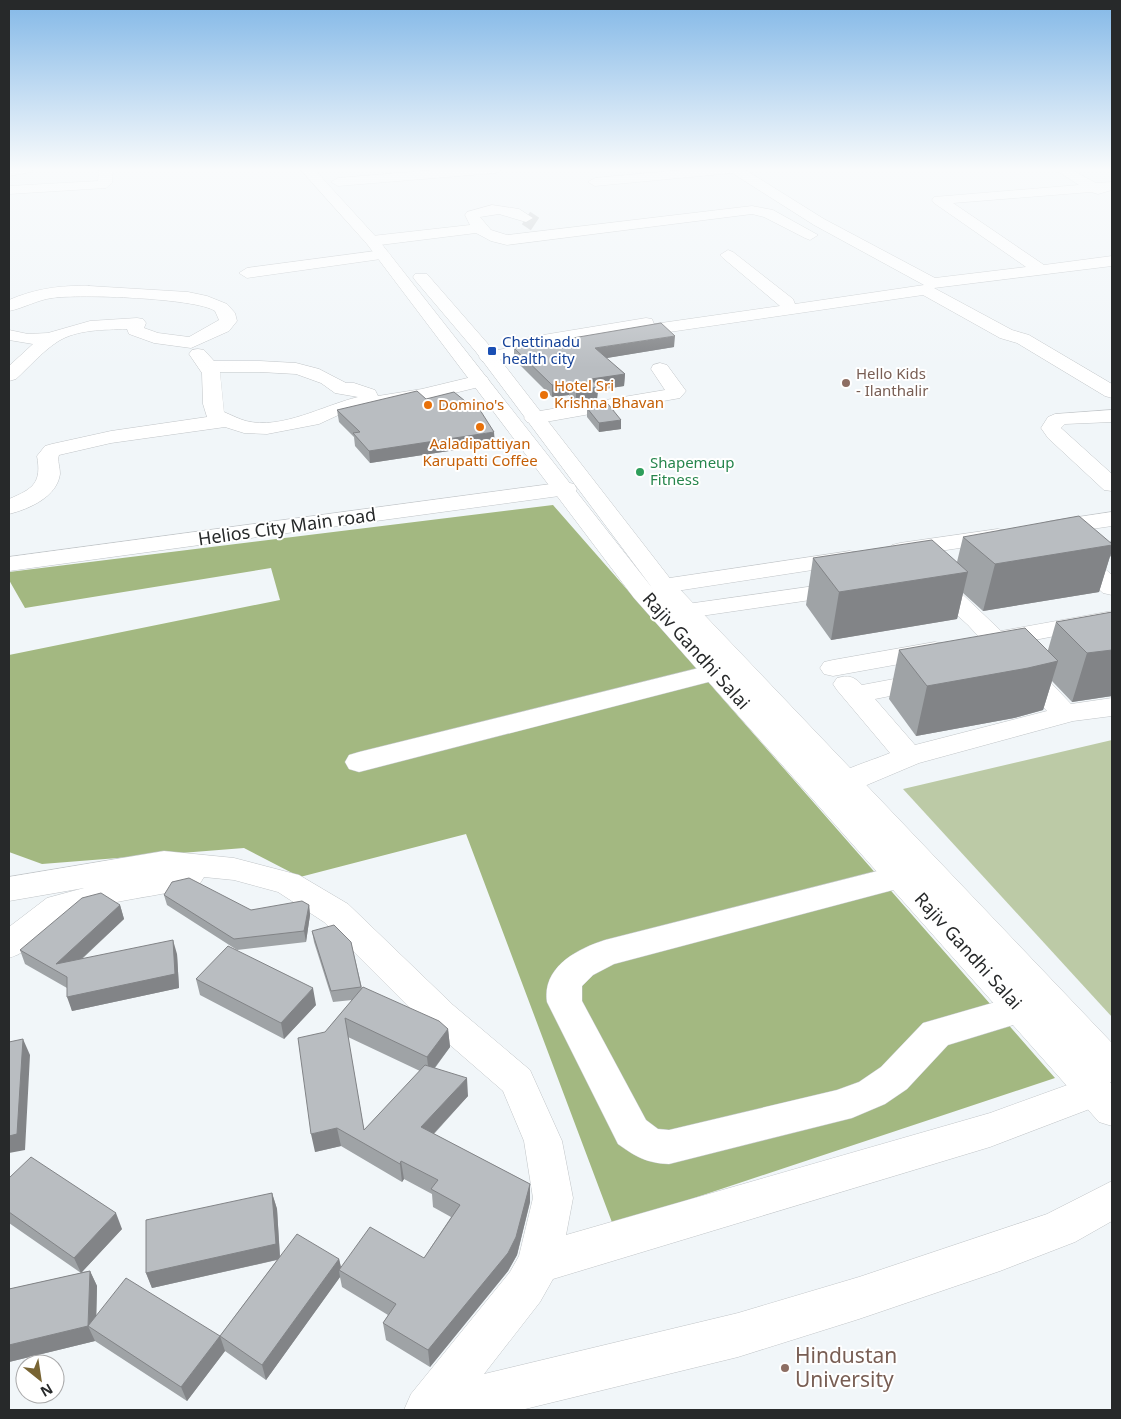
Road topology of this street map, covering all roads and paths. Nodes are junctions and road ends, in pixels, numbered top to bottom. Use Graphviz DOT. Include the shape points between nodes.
graph roads {
  1 [pos="372,235"];
  2 [pos="375,235"];
  3 [pos="439,235"];
  4 [pos="488,235"];
  5 [pos="545,235"];
  6 [pos="832,235"];
  7 [pos="990,235"];
  8 [pos="384,248"];
  9 [pos="728,255"];
  10 [pos="1112,261"];
  11 [pos="1112,267"];
  12 [pos="1041,270"];
  13 [pos="247,273"];
  14 [pos="932,288"];
  15 [pos="99,292"];
  16 [pos="195,299"];
  17 [pos="9,306"];
  18 [pos="775,307"];
  19 [pos="111,324"];
  20 [pos="137,324"];
  21 [pos="9,335"];
  22 [pos="51,338"];
  23 [pos="191,343"];
  24 [pos="481,365"];
  25 [pos="209,367"];
  26 [pos="660,370"];
  27 [pos="9,375"];
  28 [pos="1112,392"];
  29 [pos="341,398"];
  30 [pos="1112,416"];
  31 [pos="534,418"];
  32 [pos="224,421"];
  33 [pos="1112,485"];
  34 [pos="566,490"];
  35 [pos="9,507"];
  36 [pos="1112,519"];
  37 [pos="1052,555"];
  38 [pos="9,564"];
  39 [pos="958,572"];
  40 [pos="663,586"];
  41 [pos="864,586"];
  42 [pos="1112,588"];
  43 [pos="687,611"];
  44 [pos="1112,618"];
  45 [pos="994,640"];
  46 [pos="1047,658"];
  47 [pos="1018,664"];
  48 [pos="990,669"];
  49 [pos="715,672"];
  50 [pos="951,676"];
  51 [pos="855,694"];
  52 [pos="1112,707"];
  53 [pos="1063,714"];
  54 [pos="909,756"];
  55 [pos="359,762"];
  56 [pos="835,789"];
  57 [pos="234,869"];
  58 [pos="901,877"];
  59 [pos="9,889"];
  60 [pos="9,946"];
  61 [pos="1020,1009"];
  62 [pos="1106,1089"];
  63 [pos="1112,1200"];
  64 [pos="539,1263"];
  65 [pos="428,1410"];
  1 -- 8 [label="street, Rajiv Gandhi Salai"];
  2 -- 8 [label="street, Rajiv Gandhi Salai"];
  3 -- 8 [label="street"];
  4 -- 5 [label="street" via="499,239"];
  6 -- 14 [label="street"];
  7 -- 12 [label="street"];
  8 -- 13 [label="street"];
  8 -- 24 [label="street, Rajiv Gandhi Salai"];
  9 -- 18 [label="street"];
  10 -- 12 [label="street"];
  11 -- 14 [label="street"];
  12 -- 14 [label="street"];
  14 -- 18 [label="street"];
  14 -- 28 [label="street" via="1006,334 1023,339"];
  15 -- 16 [label="street"];
  15 -- 17 [label="street" via="48,294 29,297"];
  15 -- 19 [label="street" via="118,305 120,314"];
  16 -- 20 [label="street" via="150,310 141,316"];
  16 -- 23 [label="street" via="217,305 228,314 228,321 223,327"];
  18 -- 24 [label="street" via="662,324"];
  19 -- 20 [label="street"];
  19 -- 22 [label="street" via="79,328"];
  20 -- 23 [label="street" via="135,330 147,336"];
  21 -- 22 [label="street" via="28,339"];
  22 -- 27 [label="street"];
  23 -- 25 [label="street"];
  24 -- 29 [label="street" via="406,398"];
  24 -- 31 [label="street, Rajiv Gandhi Salai"];
  24 -- 34 [label="street, Rajiv Gandhi Salai"];
  25 -- 29 [label="street" via="300,370 330,381"];
  25 -- 32 [label="street" via="213,374 212,408"];
  26 -- 31 [label="street" via="675,387 673,394"];
  29 -- 32 [label="street" via="312,420 267,428 244,427"];
  30 -- 33 [label="street" via="1062,418 1051,428"];
  31 -- 40 [label="street, Rajiv Gandhi Salai"];
  32 -- 35 [label="street" via="111,437 52,450 47,456 50,477 44,488"];
  34 -- 38 [label="street, Helios City Main road"];
  34 -- 49 [label="street, Rajiv Gandhi Salai" via="643,593"];
  36 -- 40 [label="street"];
  37 -- 42 [label="street" via="1071,551"];
  39 -- 45 [label="street" via="921,578 977,620"];
  40 -- 43 [label="street, Rajiv Gandhi Salai"];
  41 -- 43 [label="street"];
  43 -- 56 [label="street, Rajiv Gandhi Salai" via="813,745"];
  44 -- 45 [label="street"];
  45 -- 47 [label="street"];
  45 -- 51 [label="street" via="832,668"];
  46 -- 47 [label="street"];
  47 -- 48 [label="street"];
  47 -- 53 [label="street"];
  49 -- 55 [label="street"];
  49 -- 56 [label="street, Rajiv Gandhi Salai"];
  50 -- 51 [label="street"];
  51 -- 54 [label="street"];
  52 -- 53 [label="street"];
  53 -- 54 [label="street" via="1059,718"];
  54 -- 56 [label="street"];
  56 -- 58 [label="street, Rajiv Gandhi Salai"];
  56 -- 62 [label="street, Rajiv Gandhi Salai"];
  57 -- 59 [label="street" via="164,862"];
  57 -- 60 [label="street" via="87,897 59,907"];
  57 -- 64 [label="street" via="288,882 336,913 440,1015 517,1081 543,1141 553,1198"];
  58 -- 61 [label="street, Rajiv Gandhi Salai"];
  58 -- 61 [label="street" via="605,953 570,974 562,994 565,1002 632,1132 651,1146 669,1147 838,1106 872,1093 894,1078 936,1034"];
  61 -- 62 [label="street, Rajiv Gandhi Salai"];
  62 -- 64 [label="street" via="990,1130"];
  63 -- 65 [label="street" via="1051,1231 859,1298 738,1335"];
  64 -- 65 [label="street" via="525,1287"];
}
